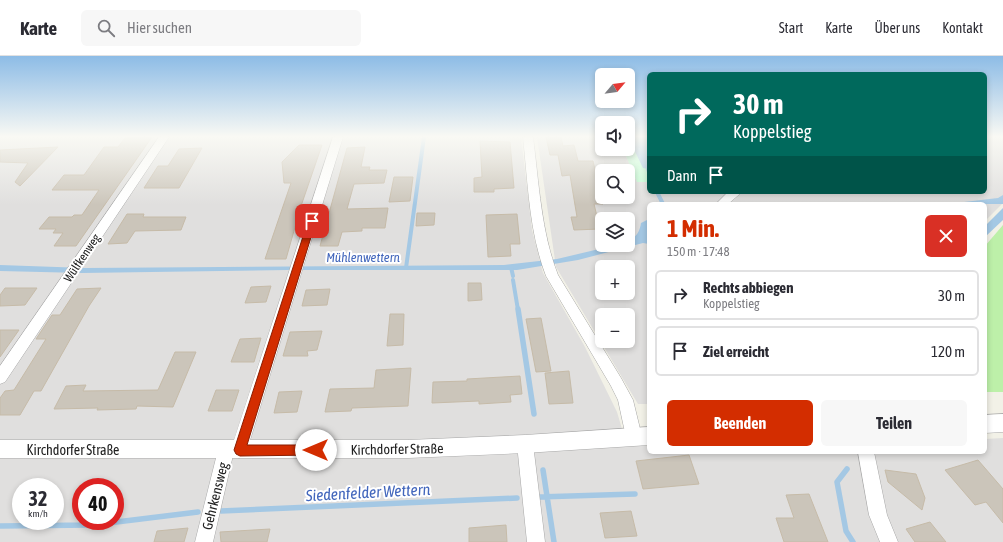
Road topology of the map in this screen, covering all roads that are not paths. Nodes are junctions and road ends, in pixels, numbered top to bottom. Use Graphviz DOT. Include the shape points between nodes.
graph roads {
  1 [pos="149,160"];
  2 [pos="331,160"];
  3 [pos="531,160"];
  4 [pos="732,194"];
  5 [pos="724,202"];
  6 [pos="0,378"];
  7 [pos="1003,423"];
  8 [pos="987,424"];
  9 [pos="642,436"];
  10 [pos="525,444"];
  11 [pos="0,450"];
  12 [pos="233,450"];
  13 [pos="866,454"];
  14 [pos="204,542"];
  15 [pos="536,542"];
  16 [pos="889,542"];
  1 -- 6 [label="street, Wülfkenweg"];
  2 -- 12 [label="street, Gehrkensweg" via="297,268"];
  3 -- 9 [label="street" via="540,236 547,264 616,382"];
  4 -- 5 [label="street"];
  7 -- 8 [label="street"];
  9 -- 10 [label="street, Kirchdorfer Straße"];
  10 -- 12 [label="street, Kirchdorfer Straße" via="408,449"];
  10 -- 15 [label="street"];
  11 -- 12 [label="street, Kirchdorfer Straße"];
  12 -- 14 [label="street, Gehrkensweg"];
  13 -- 16 [label="street" via="878,515"];
}
